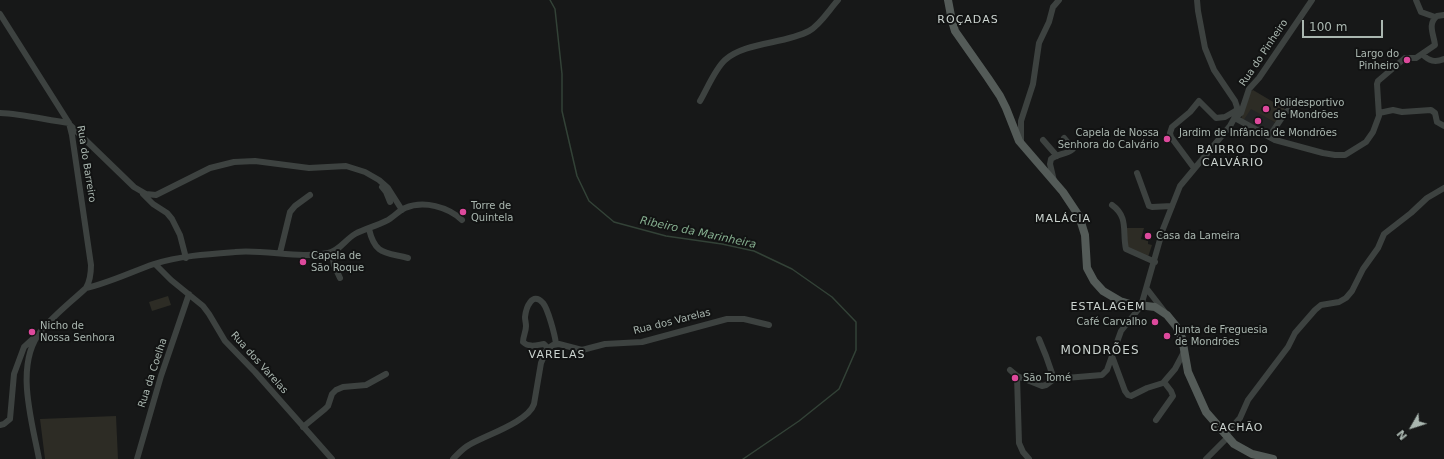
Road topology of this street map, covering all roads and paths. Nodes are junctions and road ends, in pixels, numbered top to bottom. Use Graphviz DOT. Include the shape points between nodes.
graph roads {
  1 [pos="838,0"];
  2 [pos="948,0"];
  3 [pos="1059,0"];
  4 [pos="1198,0"];
  5 [pos="1312,0"];
  6 [pos="1416,0"];
  7 [pos="0,14"];
  8 [pos="1444,15"];
  9 [pos="1435,17"];
  10 [pos="1422,54"];
  11 [pos="1444,59"];
  12 [pos="700,101"];
  13 [pos="1290,109"];
  14 [pos="1237,110"];
  15 [pos="0,113"];
  16 [pos="1379,113"];
  17 [pos="1235,118"];
  18 [pos="69,123"];
  19 [pos="1444,126"];
  20 [pos="1269,137"];
  21 [pos="1064,138"];
  22 [pos="1043,140"];
  23 [pos="1021,143"];
  24 [pos="1048,146"];
  25 [pos="1057,156"];
  26 [pos="1050,161"];
  27 [pos="1194,168"];
  28 [pos="362,170"];
  29 [pos="1137,173"];
  30 [pos="1054,182"];
  31 [pos="1444,188"];
  32 [pos="142,193"];
  33 [pos="310,195"];
  34 [pos="390,202"];
  35 [pos="1112,205"];
  36 [pos="1172,206"];
  37 [pos="402,210"];
  38 [pos="462,220"];
  39 [pos="369,229"];
  40 [pos="332,252"];
  41 [pos="280,253"];
  42 [pos="186,258"];
  43 [pos="408,258"];
  44 [pos="1155,262"];
  45 [pos="155,264"];
  46 [pos="340,278"];
  47 [pos="86,288"];
  48 [pos="1147,289"];
  49 [pos="188,294"];
  50 [pos="1142,305"];
  51 [pos="1171,320"];
  52 [pos="769,325"];
  53 [pos="39,334"];
  54 [pos="1038,339"];
  55 [pos="556,344"];
  56 [pos="548,348"];
  57 [pos="1185,350"];
  58 [pos="1112,356"];
  59 [pos="1010,370"];
  60 [pos="386,374"];
  61 [pos="1017,376"];
  62 [pos="1054,379"];
  63 [pos="1164,382"];
  64 [pos="1156,420"];
  65 [pos="0,425"];
  66 [pos="303,427"];
  67 [pos="1226,436"];
  68 [pos="39,459"];
  69 [pos="137,459"];
  70 [pos="332,459"];
  71 [pos="453,459"];
  72 [pos="1029,459"];
  73 [pos="1206,459"];
  74 [pos="1273,459"];
  1 -- 12 [label="street" via="809,31 746,49 727,58"];
  2 -- 23 [label="main road" via="955,31 1000,96"];
  3 -- 23 [label="street" via="1052,7 1049,22 1039,43 1033,86 1021,121"];
  4 -- 14 [label="street" via="1202,37 1208,56 1216,74 1233,98"];
  5 -- 17 [label="street, Rua do Pinheiro" via="1249,89 1240,114"];
  6 -- 9 [label="street" via="1421,12"];
  7 -- 18 [label="street, Rua do Barreiro"];
  8 -- 9 [label="street"];
  9 -- 10 [label="street" via="1431,29 1435,45"];
  10 -- 11 [label="street" via="1432,61"];
  10 -- 16 [label="street" via="1415,58 1405,58 1378,81"];
  13 -- 20 [label="street"];
  14 -- 17 [label="street"];
  14 -- 27 [label="street" via="1225,117 1216,118 1199,101 1171,128 1171,136"];
  15 -- 18 [label="street"];
  16 -- 19 [label="street" via="1393,110 1431,110 1437,122"];
  16 -- 20 [label="street" via="1377,124 1368,140 1345,155 1323,153"];
  17 -- 20 [label="street"];
  17 -- 27 [label="street, Rua do Pinheiro"];
  18 -- 32 [label="street"];
  18 -- 47 [label="street, Rua do Barreiro" via="91,265"];
  21 -- 25 [label="street" via="1073,150"];
  22 -- 24 [label="street"];
  23 -- 30 [label="main road"];
  24 -- 25 [label="street"];
  24 -- 26 [label="street"];
  25 -- 26 [label="street" via="1052,157"];
  26 -- 30 [label="street"];
  27 -- 36 [label="street, Rua do Pinheiro" via="1181,184"];
  28 -- 32 [label="street" via="346,166 309,168 255,161 234,162 204,170 159,194"];
  28 -- 34 [label="street" via="384,188"];
  28 -- 37 [label="street" via="384,184"];
  29 -- 36 [label="street" via="1149,206"];
  30 -- 50 [label="main road" via="1070,201 1080,219 1085,235 1087,268 1094,281 1101,290 1115,299"];
  31 -- 67 [label="street" via="1427,198 1383,236 1378,248 1344,299 1337,303 1321,305 1315,310 1295,333"];
  32 -- 42 [label="street" via="172,219 180,235"];
  33 -- 41 [label="street" via="290,212"];
  35 -- 44 [label="street" via="1122,216 1126,249"];
  36 -- 44 [label="street, Rua do Pinheiro"];
  37 -- 38 [label="street" via="422,205 436,206"];
  37 -- 39 [label="street" via="389,220"];
  39 -- 40 [label="street" via="353,235"];
  39 -- 43 [label="street" via="376,247"];
  40 -- 41 [label="street"];
  40 -- 46 [label="street"];
  41 -- 42 [label="street" via="237,251"];
  42 -- 45 [label="street"];
  44 -- 48 [label="street, Rua do Pinheiro"];
  45 -- 47 [label="street"];
  45 -- 49 [label="street, Rua dos Varelas"];
  47 -- 53 [label="street"];
  48 -- 50 [label="street, Rua do Pinheiro"];
  48 -- 51 [label="street"];
  49 -- 66 [label="street, Rua dos Varelas" via="207,310 225,342"];
  49 -- 69 [label="street, Rua da Coelha"];
  50 -- 51 [label="main road" via="1157,308"];
  50 -- 58 [label="street" via="1121,331"];
  51 -- 57 [label="main road" via="1181,335"];
  52 -- 55 [label="street, Rua dos Varelas" via="732,319 642,342 609,343 582,350"];
  53 -- 65 [label="street" via="27,343 22,352 13,379 11,416 7,422"];
  53 -- 68 [label="street" via="28,357 26,378"];
  54 -- 62 [label="street"];
  55 -- 56 [label="street"];
  55 -- 56 [label="street" via="548,312 541,301 533,299 526,312 526,328 522,342 531,345 544,344"];
  56 -- 71 [label="street" via="541,363 531,411 521,419 468,445"];
  57 -- 63 [label="street" via="1175,369"];
  57 -- 67 [label="main road" via="1188,372 1203,407"];
  58 -- 62 [label="street" via="1106,372 1102,375"];
  58 -- 63 [label="street" via="1125,391 1130,396"];
  59 -- 61 [label="street"];
  60 -- 66 [label="street" via="366,385 336,390 325,410"];
  61 -- 62 [label="street" via="1042,386"];
  61 -- 72 [label="street" via="1019,440 1022,450"];
  63 -- 64 [label="street" via="1172,391 1173,397"];
  66 -- 70 [label="street, Rua dos Varelas"];
  67 -- 73 [label="street"];
  67 -- 74 [label="main road" via="1250,454"];
}
